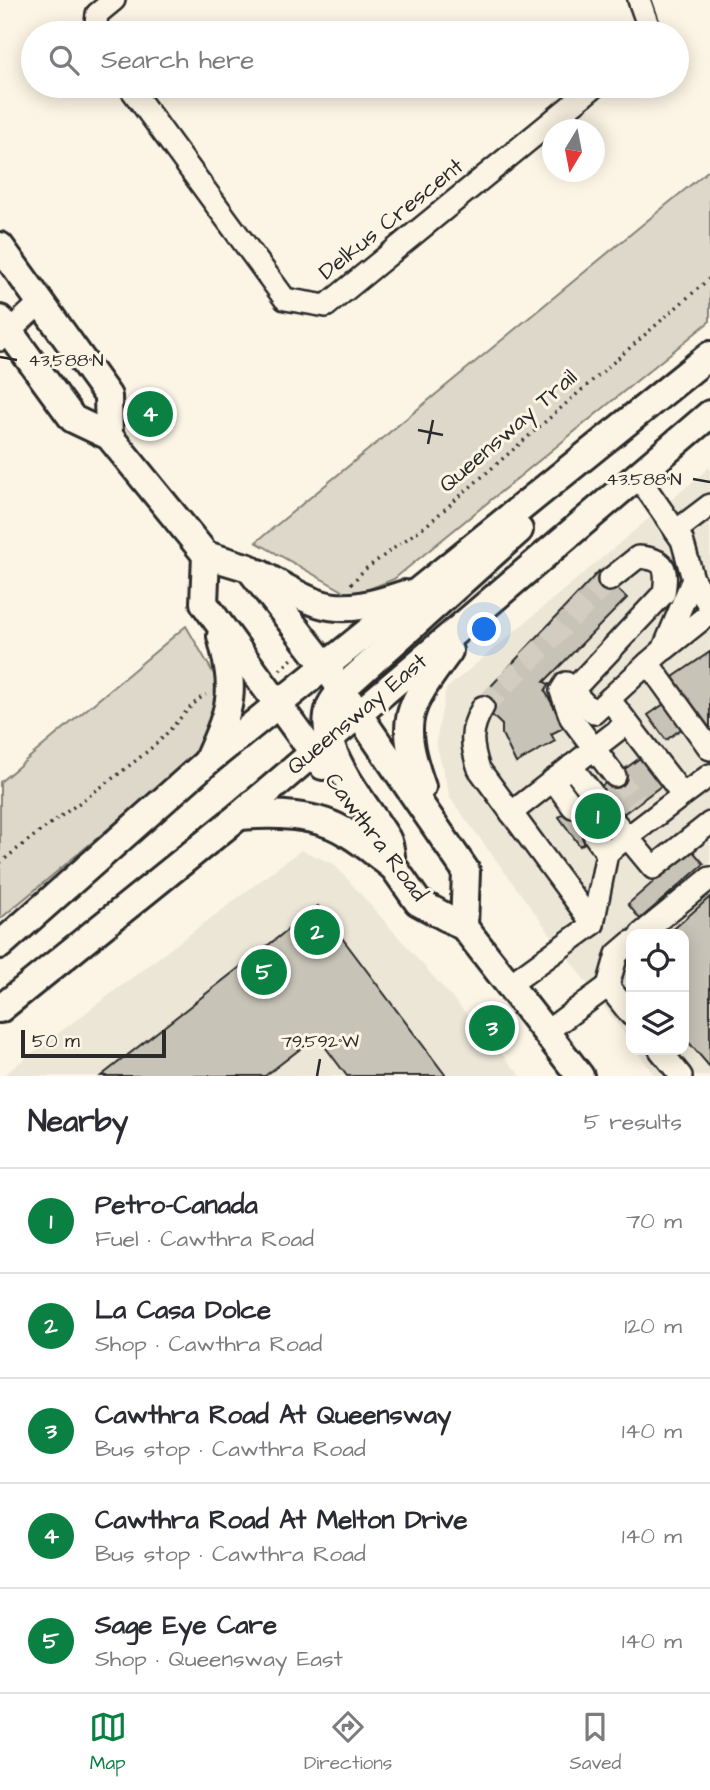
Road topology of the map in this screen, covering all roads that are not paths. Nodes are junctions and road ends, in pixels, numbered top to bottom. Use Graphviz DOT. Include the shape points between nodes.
graph roads {
  1 [pos="114,0"];
  2 [pos="639,0"];
  3 [pos="96,21"];
  4 [pos="647,21"];
  5 [pos="138,98"];
  6 [pos="580,98"];
  7 [pos="0,246"];
  8 [pos="41,302"];
  9 [pos="3,330"];
  10 [pos="710,357"];
  11 [pos="710,414"];
  12 [pos="109,436"];
  13 [pos="639,478"];
  14 [pos="710,505"];
  15 [pos="676,531"];
  16 [pos="206,555"];
  17 [pos="248,568"];
  18 [pos="693,579"];
  19 [pos="609,580"];
  20 [pos="420,589"];
  21 [pos="664,593"];
  22 [pos="710,607"];
  23 [pos="710,613"];
  24 [pos="475,615"];
  25 [pos="217,621"];
  26 [pos="656,657"];
  27 [pos="326,667"];
  28 [pos="342,689"];
  29 [pos="271,694"];
  30 [pos="609,699"];
  31 [pos="483,707"];
  32 [pos="359,713"];
  33 [pos="627,723"];
  34 [pos="321,745"];
  35 [pos="593,748"];
  36 [pos="710,749"];
  37 [pos="208,761"];
  38 [pos="571,766"];
  39 [pos="710,775"];
  40 [pos="615,776"];
  41 [pos="553,780"];
  42 [pos="592,793"];
  43 [pos="683,795"];
  44 [pos="573,807"];
  45 [pos="511,814"];
  46 [pos="239,816"];
  47 [pos="614,821"];
  48 [pos="435,822"];
  49 [pos="710,823"];
  50 [pos="594,835"];
  51 [pos="628,838"];
  52 [pos="607,853"];
  53 [pos="392,866"];
  54 [pos="710,878"];
  55 [pos="593,924"];
  56 [pos="464,927"];
  57 [pos="647,929"];
  58 [pos="0,945"];
  59 [pos="626,946"];
  60 [pos="509,985"];
  61 [pos="608,986"];
  62 [pos="0,1009"];
  63 [pos="626,1009"];
  64 [pos="546,1032"];
  65 [pos="664,1055"];
  66 [pos="580,1076"];
  67 [pos="681,1076"];
  1 -- 3 [label="street" via="97,14"];
  2 -- 4 [label="street"];
  5 -- 6 [label="street, Delkus Crescent" via="285,299 326,306"];
  7 -- 8 [label="main road"];
  8 -- 9 [label="street"];
  8 -- 12 [label="main road" via="108,396"];
  9 -- 12 [label="main road" via="74,419"];
  10 -- 20 [label="main road"];
  10 -- 28 [label="main road"];
  11 -- 13 [label="main road, Queensway East"];
  12 -- 16 [label="main road"];
  13 -- 15 [label="street"];
  13 -- 24 [label="main road, Queensway East"];
  14 -- 15 [label="street"];
  15 -- 18 [label="street"];
  16 -- 17 [label="main road"];
  16 -- 25 [label="main road, Cawthra Road" via="204,603"];
  17 -- 20 [label="main road" via="327,607 363,608"];
  17 -- 27 [label="main road, Cawthra Road"];
  18 -- 22 [label="street"];
  18 -- 26 [label="street"];
  19 -- 21 [label="street" via="638,557 655,558 667,577"];
  20 -- 27 [label="main road"];
  21 -- 30 [label="street" via="572,691 594,713"];
  21 -- 35 [label="street" via="636,607 570,674 561,691 571,718"];
  23 -- 26 [label="street"];
  24 -- 32 [label="main road, Queensway East"];
  24 -- 48 [label="main road" via="425,682 407,730 410,752"];
  25 -- 29 [label="main road, Cawthra Road"];
  25 -- 37 [label="main road" via="232,685 229,711"];
  26 -- 30 [label="street"];
  26 -- 36 [label="street"];
  27 -- 28 [label="main road, Cawthra Road"];
  27 -- 29 [label="main road"];
  28 -- 32 [label="main road, Cawthra Road"];
  28 -- 34 [label="main road" via="330,706"];
  29 -- 34 [label="main road, Cawthra Road"];
  29 -- 37 [label="main road"];
  30 -- 33 [label="street"];
  31 -- 45 [label="street" via="474,722 471,743 479,769"];
  32 -- 34 [label="main road, Queensway East"];
  32 -- 48 [label="main road, Cawthra Road"];
  33 -- 35 [label="street"];
  33 -- 43 [label="street"];
  34 -- 46 [label="main road, Queensway East"];
  34 -- 53 [label="main road, Cawthra Road"];
  35 -- 38 [label="street"];
  35 -- 40 [label="street"];
  37 -- 58 [label="main road"];
  38 -- 41 [label="street"];
  38 -- 42 [label="street"];
  39 -- 43 [label="street"];
  41 -- 44 [label="street"];
  41 -- 45 [label="street"];
  43 -- 51 [label="street" via="644,811"];
  45 -- 55 [label="street"];
  46 -- 53 [label="main road" via="321,821 346,832"];
  46 -- 62 [label="main road, Queensway East"];
  47 -- 51 [label="street"];
  48 -- 56 [label="main road, Cawthra Road" via="466,871"];
  49 -- 51 [label="street" via="653,868"];
  50 -- 52 [label="street"];
  51 -- 52 [label="street"];
  52 -- 55 [label="street"];
  53 -- 56 [label="main road, Cawthra Road" via="418,902"];
  54 -- 57 [label="street"];
  55 -- 60 [label="street"];
  56 -- 60 [label="main road, Cawthra Road"];
  59 -- 61 [label="street" via="617,954"];
  60 -- 64 [label="main road, Cawthra Road"];
  61 -- 63 [label="street"];
  61 -- 64 [label="street"];
  64 -- 66 [label="main road, Cawthra Road"];
  65 -- 67 [label="street"];
}
